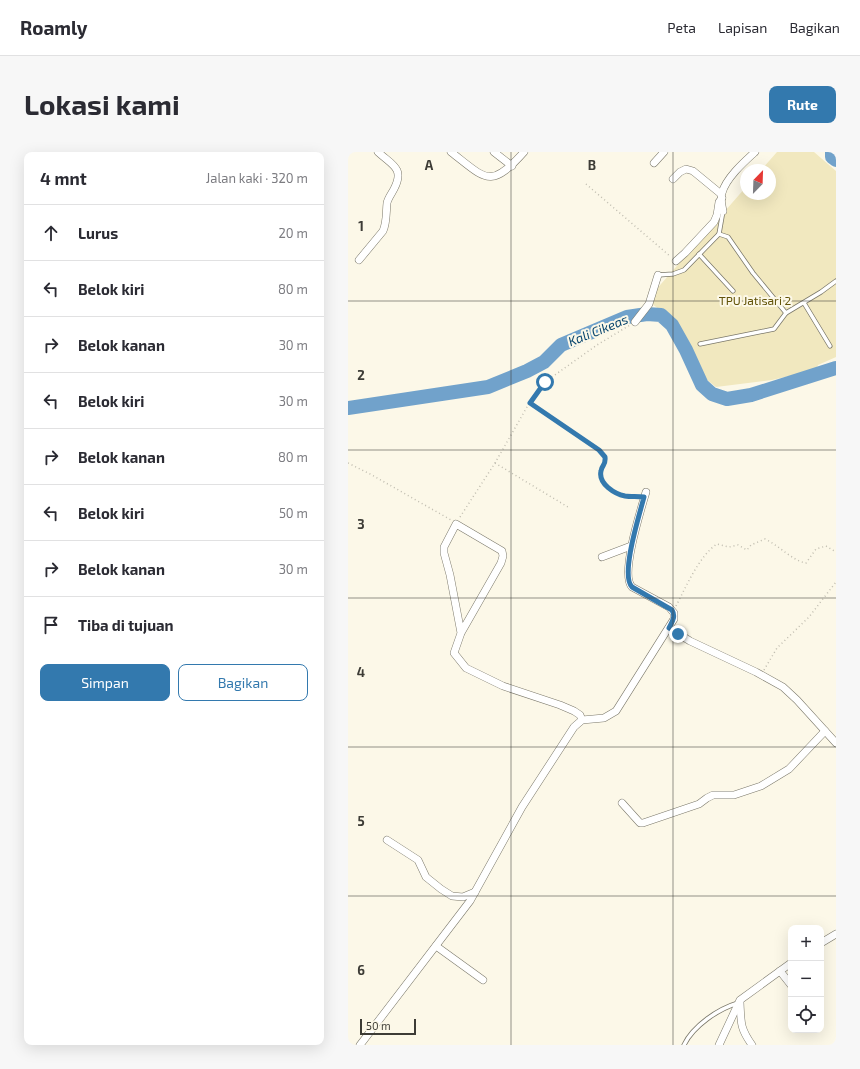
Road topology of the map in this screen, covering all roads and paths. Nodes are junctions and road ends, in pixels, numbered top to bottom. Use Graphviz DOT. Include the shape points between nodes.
graph roads {
  1 [pos="378,152"];
  2 [pos="451,152"];
  3 [pos="494,152"];
  4 [pos="524,152"];
  5 [pos="664,152"];
  6 [pos="755,152"];
  7 [pos="654,163"];
  8 [pos="512,166"];
  9 [pos="673,179"];
  10 [pos="586,184"];
  11 [pos="721,196"];
  12 [pos="723,212"];
  13 [pos="719,234"];
  14 [pos="700,254"];
  15 [pos="359,260"];
  16 [pos="676,261"];
  17 [pos="658,275"];
  18 [pos="836,282"];
  19 [pos="732,291"];
  20 [pos="804,303"];
  21 [pos="786,313"];
  22 [pos="635,322"];
  23 [pos="700,344"];
  24 [pos="830,346"];
  25 [pos="530,403"];
  26 [pos="348,463"];
  27 [pos="495,463"];
  28 [pos="645,494"];
  29 [pos="568,507"];
  30 [pos="456,524"];
  31 [pos="631,546"];
  32 [pos="836,552"];
  33 [pos="602,558"];
  34 [pos="836,582"];
  35 [pos="673,612"];
  36 [pos="669,628"];
  37 [pos="461,633"];
  38 [pos="761,674"];
  39 [pos="582,720"];
  40 [pos="825,731"];
  41 [pos="836,743"];
  42 [pos="622,803"];
  43 [pos="387,840"];
  44 [pos="475,892"];
  45 [pos="836,934"];
  46 [pos="824,941"];
  47 [pos="436,946"];
  48 [pos="788,965"];
  49 [pos="780,971"];
  50 [pos="483,980"];
  51 [pos="788,981"];
  52 [pos="739,1002"];
  53 [pos="360,1045"];
  54 [pos="684,1045"];
  55 [pos="719,1045"];
  56 [pos="752,1045"];
  1 -- 15 [label="street" via="398,170 399,175 388,203 385,227"];
  2 -- 8 [label="street" via="488,177 496,176"];
  3 -- 8 [label="street"];
  4 -- 8 [label="street"];
  5 -- 7 [label="street"];
  6 -- 11 [label="street" via="727,182"];
  9 -- 11 [label="street" via="686,169 693,171"];
  10 -- 16 [label="path"];
  11 -- 12 [label="street"];
  11 -- 16 [label="street" via="714,222"];
  12 -- 13 [label="lane"];
  13 -- 14 [label="lane"];
  13 -- 21 [label="lane" via="728,237"];
  14 -- 17 [label="lane" via="684,270"];
  14 -- 19 [label="lane"];
  17 -- 22 [label="street" via="649,304"];
  18 -- 20 [label="lane"];
  20 -- 21 [label="lane"];
  20 -- 24 [label="lane"];
  21 -- 23 [label="lane" via="774,329"];
  22 -- 25 [label="path" via="545,382"];
  25 -- 27 [label="path"];
  25 -- 28 [label="path" via="599,450 605,457 601,472 602,481 607,488 624,496"];
  26 -- 30 [label="path"];
  27 -- 29 [label="path"];
  27 -- 30 [label="path"];
  28 -- 31 [label="street"];
  30 -- 37 [label="street" via="444,547 444,554"];
  30 -- 37 [label="street" via="502,552 503,556"];
  31 -- 33 [label="street"];
  31 -- 35 [label="street" via="628,584 669,607"];
  32 -- 35 [label="path" via="826,546 816,549 806,563 799,562 765,539 751,545 747,550 738,545 729,547 717,544 706,553"];
  34 -- 38 [label="path" via="810,617 777,648"];
  35 -- 36 [label="street" via="674,619"];
  36 -- 38 [label="street" via="690,641"];
  36 -- 39 [label="street" via="616,711 604,718"];
  37 -- 39 [label="street" via="454,653 466,668 502,686 574,711"];
  38 -- 40 [label="street" via="783,687"];
  39 -- 44 [label="street" via="574,727 522,807"];
  40 -- 41 [label="street"];
  40 -- 42 [label="street" via="789,768 760,786 734,795 713,795 699,804 644,823"];
  43 -- 44 [label="street" via="418,860 426,877 452,896 463,897"];
  44 -- 47 [label="street"];
  45 -- 46 [label="street"];
  47 -- 50 [label="street"];
  47 -- 53 [label="street"];
  48 -- 49 [label="street"];
  49 -- 51 [label="street"];
  49 -- 52 [label="street"];
  52 -- 54 [label="lane" via="715,1014 699,1026 688,1036"];
  52 -- 55 [label="street"];
  52 -- 56 [label="street" via="744,1035"];
}
